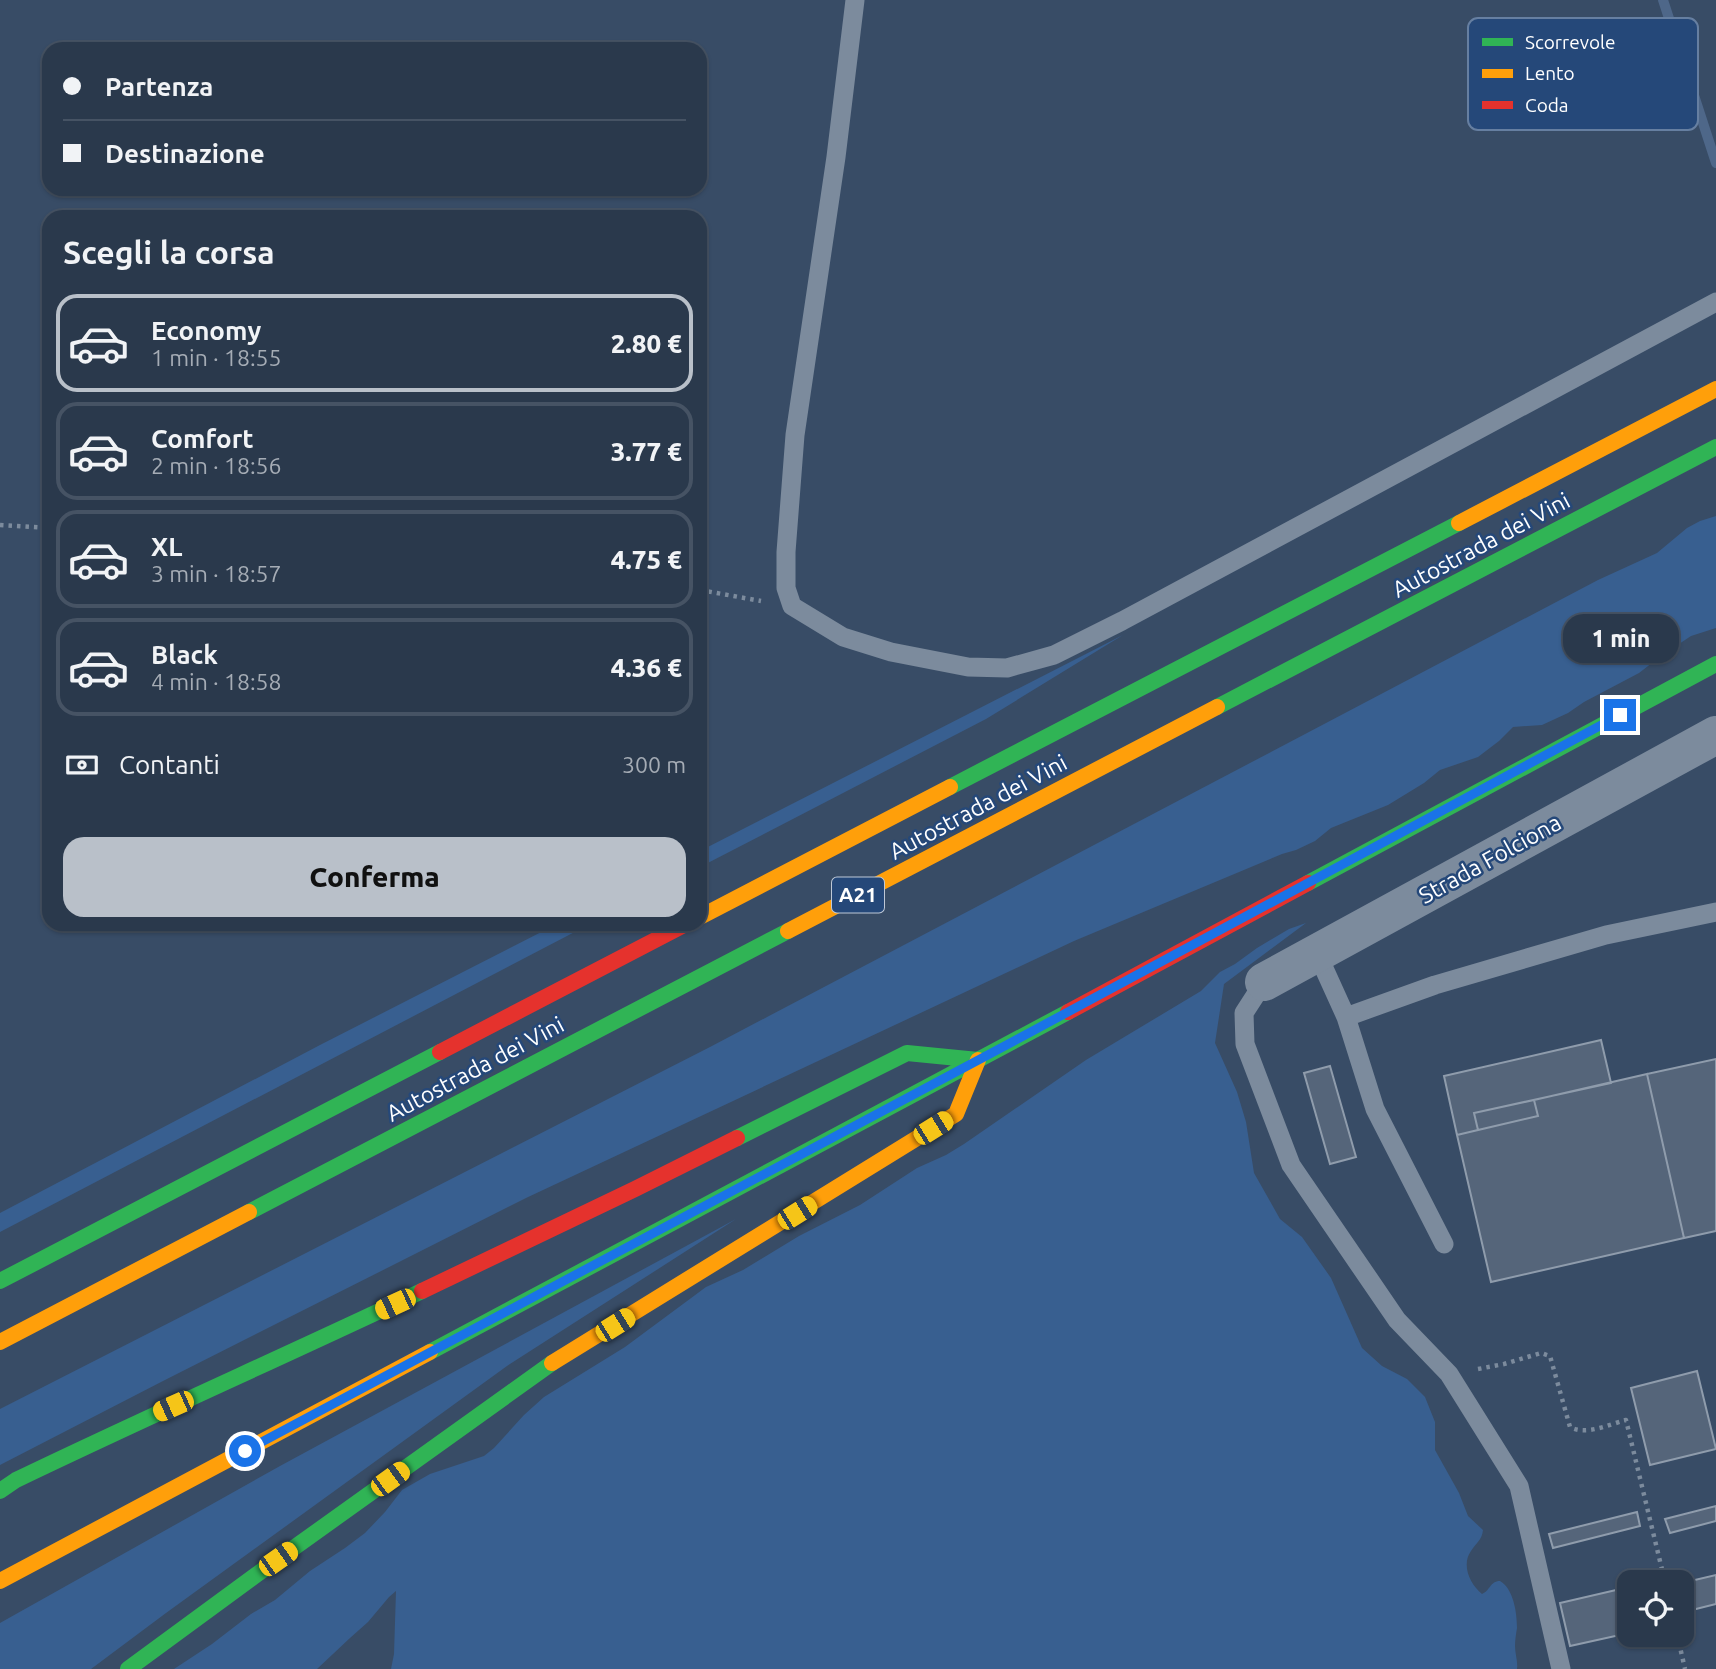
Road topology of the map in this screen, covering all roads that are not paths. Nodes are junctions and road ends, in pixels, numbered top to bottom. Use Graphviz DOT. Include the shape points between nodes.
graph roads {
  1 [pos="855,0"];
  2 [pos="1716,302"];
  3 [pos="1716,388"];
  4 [pos="1716,447"];
  5 [pos="1716,664"];
  6 [pos="1716,735"];
  7 [pos="1716,912"];
  8 [pos="707,913"];
  9 [pos="673,931"];
  10 [pos="1317,953"];
  11 [pos="1264,982"];
  12 [pos="1346,1017"];
  13 [pos="978,1060"];
  14 [pos="1444,1244"];
  15 [pos="0,1281"];
  16 [pos="0,1342"];
  17 [pos="0,1491"];
  18 [pos="0,1581"];
  19 [pos="128,1669"];
  20 [pos="1561,1669"];
  1 -- 2 [label="lane" via="796,435 786,552 786,588 792,606 843,637 968,667 1007,668 1055,655"];
  3 -- 8 [label="highway, Autostrada dei Vini / A21"];
  4 -- 16 [label="highway, Autostrada dei Vini / A21"];
  5 -- 13 [label="highway"];
  6 -- 10 [label="street, Strada Folciona"];
  7 -- 12 [label="lane" via="1606,935 1435,985"];
  9 -- 15 [label="highway, Autostrada dei Vini"];
  10 -- 11 [label="street, Strada Folciona"];
  10 -- 12 [label="lane"];
  11 -- 20 [label="lane" via="1244,1013 1245,1044 1291,1165 1396,1320 1449,1374 1519,1486"];
  12 -- 14 [label="lane" via="1376,1109"];
  13 -- 17 [label="highway" via="907,1053 635,1189"];
  13 -- 18 [label="highway"];
  13 -- 19 [label="highway" via="956,1114 546,1367"];
}
